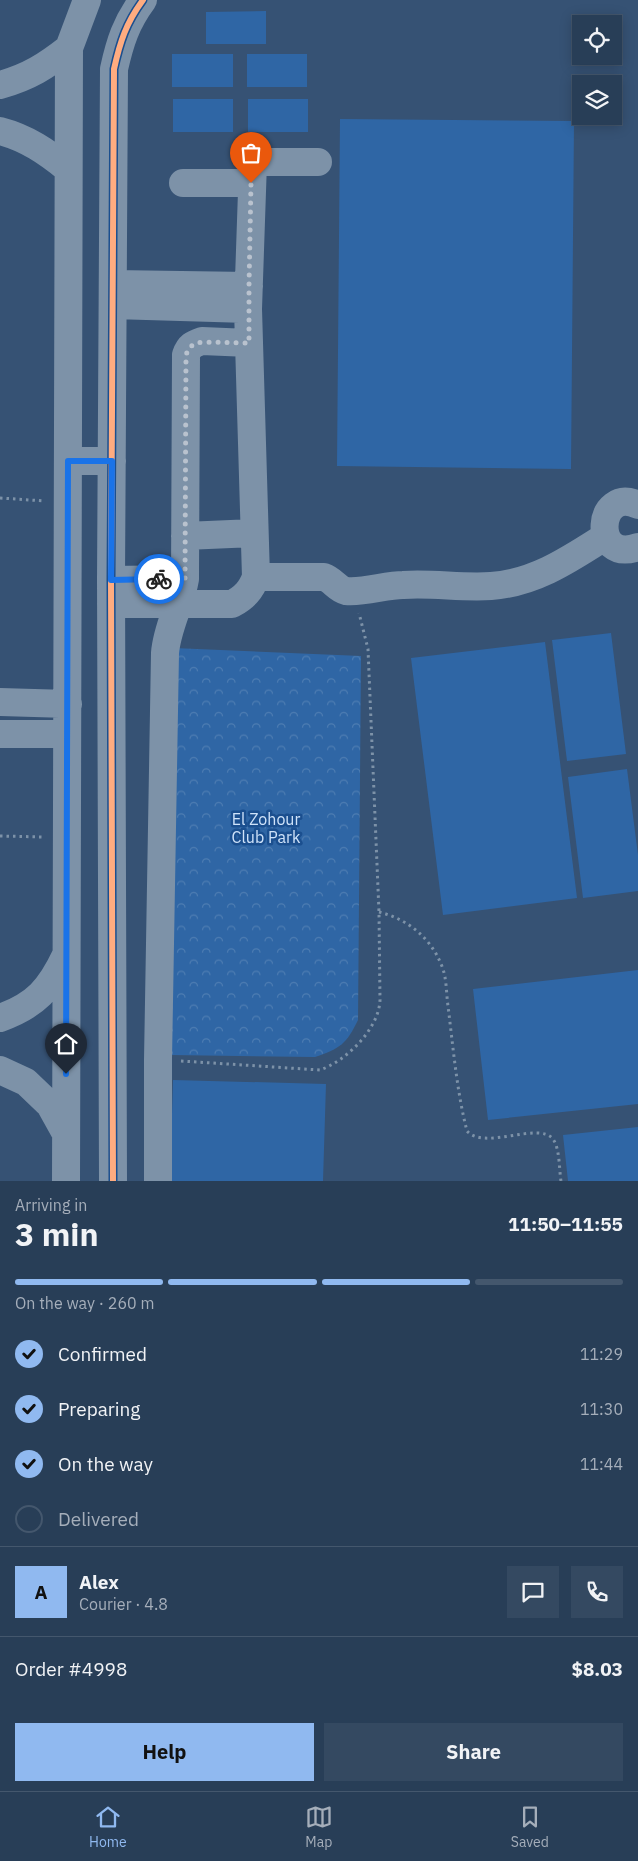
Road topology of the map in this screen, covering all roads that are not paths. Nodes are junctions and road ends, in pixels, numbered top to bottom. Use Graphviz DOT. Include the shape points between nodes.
graph roads {
  1 [pos="87,0"];
  2 [pos="143,0"];
  3 [pos="69,48"];
  4 [pos="0,85"];
  5 [pos="0,131"];
  6 [pos="318,162"];
  7 [pos="68,169"];
  8 [pos="183,183"];
  9 [pos="251,183"];
  10 [pos="113,294"];
  11 [pos="248,298"];
  12 [pos="249,343"];
  13 [pos="68,461"];
  14 [pos="112,461"];
  15 [pos="638,505"];
  16 [pos="254,533"];
  17 [pos="185,536"];
  18 [pos="606,536"];
  19 [pos="638,547"];
  20 [pos="256,576"];
  21 [pos="182,591"];
  22 [pos="111,592"];
  23 [pos="0,702"];
  24 [pos="68,704"];
  25 [pos="0,734"];
  26 [pos="67,734"];
  27 [pos="66,954"];
  28 [pos="0,1018"];
  29 [pos="0,1070"];
  30 [pos="66,1133"];
  31 [pos="66,1181"];
  32 [pos="113,1181"];
  33 [pos="158,1181"];
  1 -- 3 [label="street"];
  2 -- 10 [label="street" via="131,15 120,41 114,69"];
  3 -- 4 [label="street" via="44,67"];
  3 -- 7 [label="street"];
  5 -- 7 [label="street" via="44,149"];
  6 -- 9 [label="street" via="252,162"];
  7 -- 13 [label="street"];
  8 -- 9 [label="street"];
  9 -- 11 [label="street"];
  10 -- 11 [label="street"];
  10 -- 14 [label="street"];
  11 -- 12 [label="street"];
  12 -- 16 [label="street"];
  12 -- 17 [label="street" via="194,343 186,355"];
  13 -- 14 [label="street"];
  13 -- 24 [label="street"];
  14 -- 22 [label="street"];
  15 -- 18 [label="street" via="626,502 612,508 604,521"];
  16 -- 17 [label="street"];
  16 -- 20 [label="street"];
  17 -- 21 [label="street"];
  18 -- 19 [label="street" via="617,547"];
  18 -- 20 [label="street" via="538,576 492,586 403,584 344,590 324,577"];
  20 -- 21 [label="street" via="244,598 232,604"];
  21 -- 22 [label="street"];
  21 -- 33 [label="street" via="168,631 165,653"];
  22 -- 32 [label="street"];
  23 -- 24 [label="street"];
  24 -- 26 [label="street"];
  25 -- 26 [label="street"];
  26 -- 27 [label="street"];
  27 -- 28 [label="street" via="55,978 38,998"];
  27 -- 30 [label="street"];
  29 -- 30 [label="street" via="26,1082 50,1104"];
  30 -- 31 [label="street"];
}
